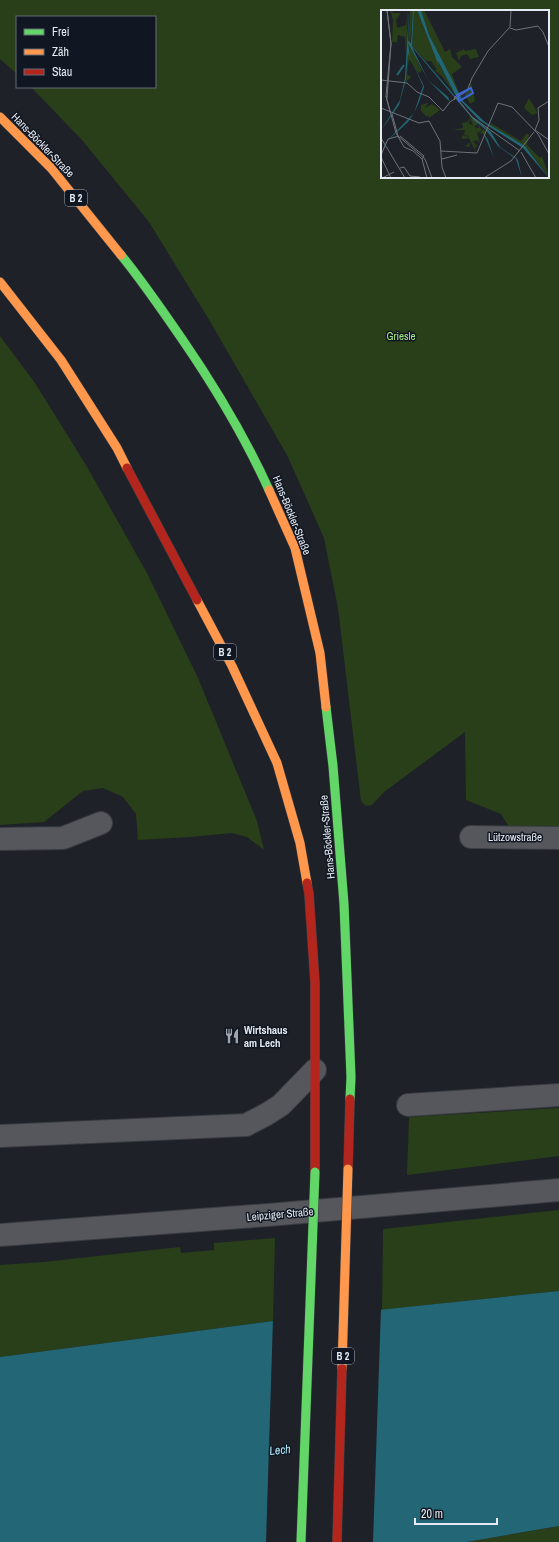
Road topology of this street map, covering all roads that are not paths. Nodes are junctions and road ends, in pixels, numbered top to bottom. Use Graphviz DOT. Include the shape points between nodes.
graph roads {
  1 [pos="0,118"];
  2 [pos="0,282"];
  3 [pos="101,823"];
  4 [pos="472,837"];
  5 [pos="559,838"];
  6 [pos="0,839"];
  7 [pos="315,1070"];
  8 [pos="559,1095"];
  9 [pos="408,1105"];
  10 [pos="0,1136"];
  11 [pos="559,1190"];
  12 [pos="0,1235"];
  13 [pos="302,1542"];
  14 [pos="337,1542"];
  1 -- 14 [label="main road, Hans-Böckler-Straße / B 2, bridge" via="51,168 145,285 218,393 258,465 295,548 320,653 333,766 344,904 351,1077"];
  2 -- 7 [label="main road, B 2" via="61,360 117,448 232,666 277,763 300,843 309,894 315,983"];
  3 -- 6 [label="street" via="63,838"];
  4 -- 5 [label="street, Lützowstraße"];
  7 -- 10 [label="street" via="281,1105 246,1125"];
  7 -- 13 [label="main road, B 2, bridge" via="315,1172"];
  8 -- 9 [label="street"];
  11 -- 12 [label="street, Leipziger Straße"];
}
